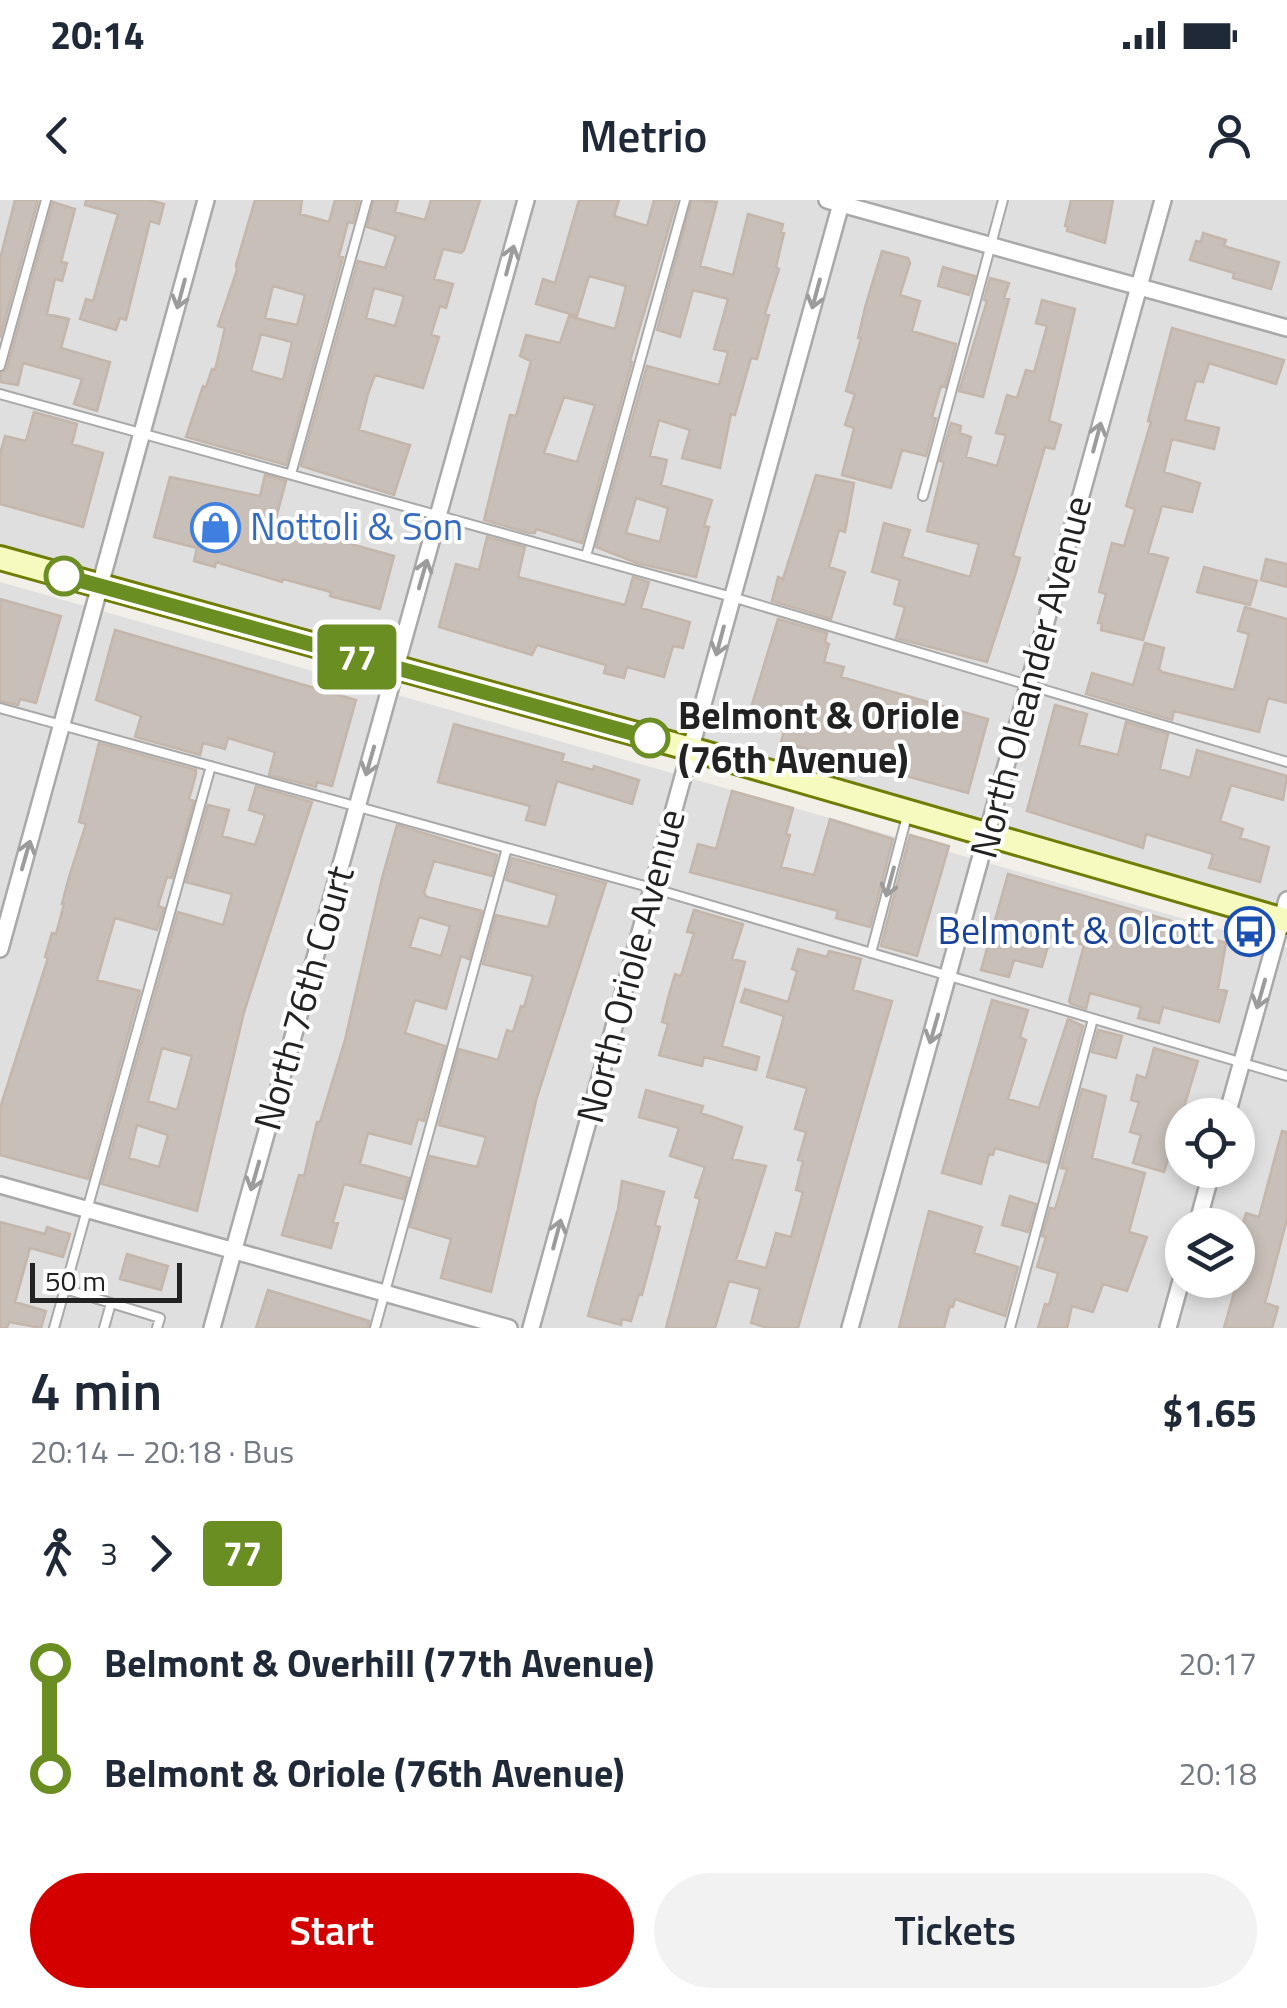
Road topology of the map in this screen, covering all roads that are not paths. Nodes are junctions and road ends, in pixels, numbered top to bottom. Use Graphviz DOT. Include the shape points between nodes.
graph roads {
  1 [pos="46,200"];
  2 [pos="206,200"];
  3 [pos="367,200"];
  4 [pos="526,200"];
  5 [pos="685,200"];
  6 [pos="1003,200"];
  7 [pos="1162,200"];
  8 [pos="836,201"];
  9 [pos="991,246"];
  10 [pos="1139,286"];
  11 [pos="1287,328"];
  12 [pos="0,366"];
  13 [pos="0,394"];
  14 [pos="142,433"];
  15 [pos="291,474"];
  16 [pos="924,496"];
  17 [pos="440,516"];
  18 [pos="586,556"];
  19 [pos="0,558"];
  20 [pos="102,586"];
  21 [pos="732,596"];
  22 [pos="396,668"];
  23 [pos="1029,685"];
  24 [pos="0,708"];
  25 [pos="62,725"];
  26 [pos="691,749"];
  27 [pos="1287,762"];
  28 [pos="211,766"];
  29 [pos="358,806"];
  30 [pos="908,811"];
  31 [pos="988,834"];
  32 [pos="508,848"];
  33 [pos="652,888"];
  34 [pos="1285,913"];
  35 [pos="0,949"];
  36 [pos="871,953"];
  37 [pos="948,976"];
  38 [pos="1094,1019"];
  39 [pos="1242,1063"];
  40 [pos="1287,1076"];
  41 [pos="1233,1098"];
  42 [pos="0,1185"];
  43 [pos="89,1210"];
  44 [pos="234,1251"];
  45 [pos="65,1289"];
  46 [pos="385,1293"];
  47 [pos="1176,1298"];
  48 [pos="111,1303"];
  49 [pos="159,1323"];
  50 [pos="54,1328"];
  51 [pos="104,1328"];
  52 [pos="212,1328"];
  53 [pos="375,1328"];
  54 [pos="509,1328"];
  55 [pos="531,1328"];
  56 [pos="850,1328"];
  57 [pos="1010,1328"];
  58 [pos="1168,1328"];
  1 -- 12 [label="lane"];
  2 -- 14 [label="street, one-way"];
  3 -- 15 [label="lane"];
  17 -- 4 [label="street, North 76th Court, one-way"];
  5 -- 18 [label="lane"];
  6 -- 9 [label="lane"];
  7 -- 10 [label="street, North Oleander Avenue"];
  8 -- 9 [label="street"];
  8 -- 21 [label="street, North Oriole Avenue, one-way"];
  9 -- 10 [label="street"];
  9 -- 16 [label="lane"];
  10 -- 11 [label="street"];
  23 -- 10 [label="street, North Oleander Avenue, one-way"];
  13 -- 14 [label="lane"];
  14 -- 15 [label="lane"];
  14 -- 20 [label="street"];
  15 -- 17 [label="lane"];
  17 -- 18 [label="lane"];
  22 -- 17 [label="street, North 76th Court, one-way"];
  18 -- 21 [label="lane"];
  19 -- 20 [label="main road"];
  20 -- 22 [label="main road"];
  20 -- 25 [label="street"];
  21 -- 23 [label="lane"];
  21 -- 26 [label="street, North Oriole Avenue, one-way"];
  22 -- 26 [label="main road"];
  22 -- 29 [label="street, North 76th Court, one-way"];
  23 -- 27 [label="lane"];
  23 -- 31 [label="street, North Oleander Avenue"];
  24 -- 25 [label="lane"];
  25 -- 28 [label="lane"];
  35 -- 25 [label="street, one-way"];
  26 -- 30 [label="main road"];
  26 -- 33 [label="street, North Oriole Avenue"];
  28 -- 29 [label="lane"];
  28 -- 43 [label="lane"];
  29 -- 32 [label="lane"];
  29 -- 44 [label="street, North 76th Court, one-way"];
  30 -- 31 [label="main road"];
  30 -- 36 [label="lane, one-way"];
  31 -- 34 [label="main road"];
  31 -- 37 [label="street, North Oleander Avenue"];
  32 -- 33 [label="lane"];
  32 -- 46 [label="lane"];
  33 -- 36 [label="lane"];
  55 -- 33 [label="street, North Oriole Avenue, one-way"];
  34 -- 39 [label="street, one-way"];
  36 -- 37 [label="lane"];
  37 -- 38 [label="lane"];
  37 -- 56 [label="street, North Oleander Avenue, one-way"];
  38 -- 39 [label="lane"];
  38 -- 57 [label="lane"];
  39 -- 40 [label="lane"];
  39 -- 41 [label="street"];
  42 -- 43 [label="street"];
  43 -- 44 [label="street"];
  43 -- 45 [label="lane"];
  44 -- 46 [label="street"];
  44 -- 52 [label="street, North 76th Court"];
  45 -- 48 [label="lane"];
  45 -- 50 [label="lane"];
  46 -- 53 [label="lane"];
  46 -- 54 [label="street"];
  47 -- 58 [label="street"];
  48 -- 49 [label="lane"];
  48 -- 51 [label="lane"];
}
